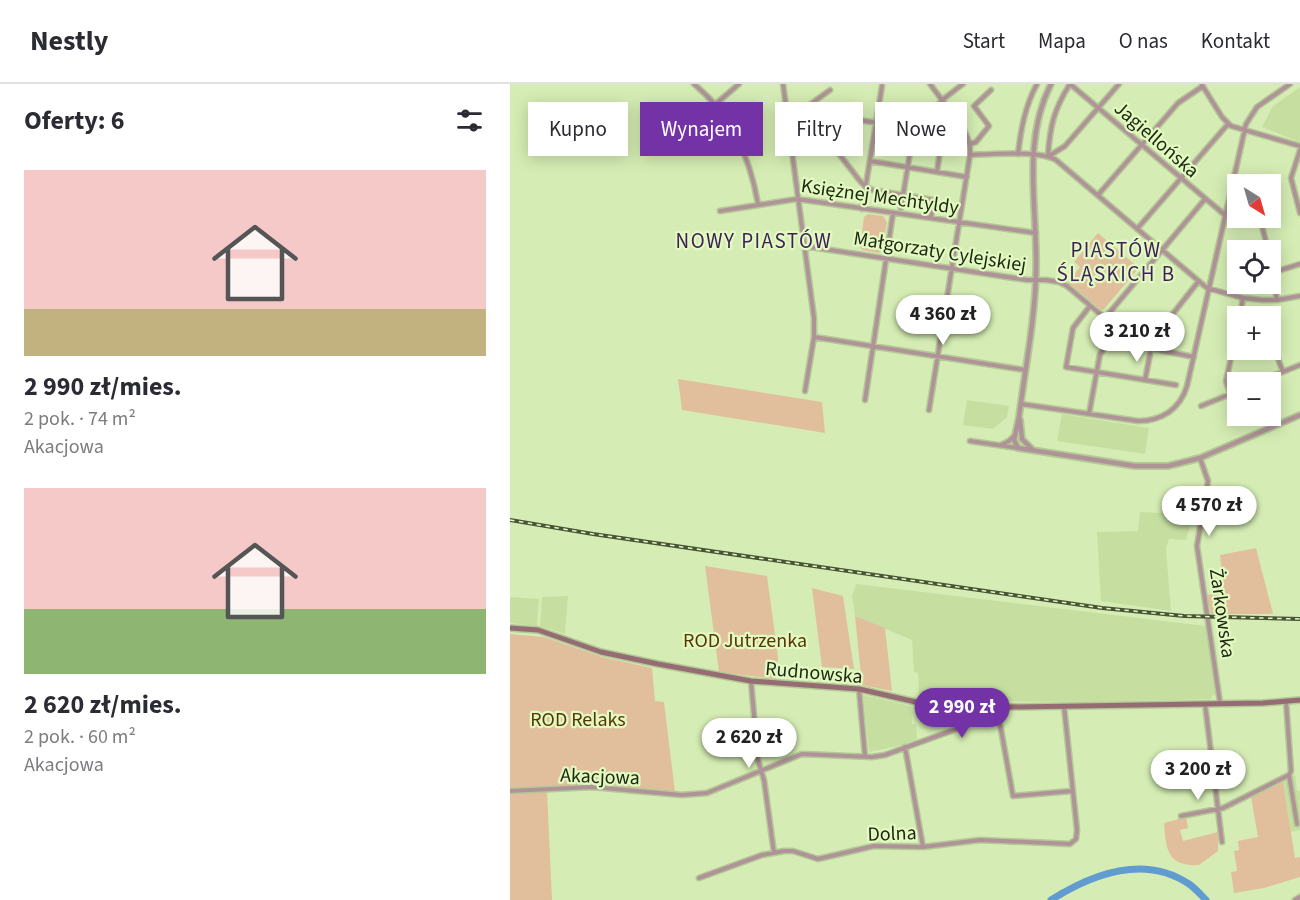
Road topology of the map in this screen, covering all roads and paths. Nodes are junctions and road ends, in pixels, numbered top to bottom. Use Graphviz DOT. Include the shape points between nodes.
graph roads {
  1 [pos="694,84"];
  2 [pos="739,84"];
  3 [pos="783,84"];
  4 [pos="930,84"];
  5 [pos="963,84"];
  6 [pos="1037,84"];
  7 [pos="1051,84"];
  8 [pos="1070,84"];
  9 [pos="1119,84"];
  10 [pos="1290,84"];
  11 [pos="1202,85"];
  12 [pos="882,86"];
  13 [pos="830,90"];
  14 [pos="991,90"];
  15 [pos="942,100"];
  16 [pos="713,102"];
  17 [pos="717,102"];
  18 [pos="785,102"];
  19 [pos="814,102"];
  20 [pos="879,102"];
  21 [pos="1099,108"];
  22 [pos="1228,124"];
  23 [pos="875,129"];
  24 [pos="1244,130"];
  25 [pos="970,144"];
  26 [pos="1141,145"];
  27 [pos="1300,148"];
  28 [pos="1018,154"];
  29 [pos="1033,154"];
  30 [pos="970,155"];
  31 [pos="745,156"];
  32 [pos="792,156"];
  33 [pos="841,156"];
  34 [pos="910,156"];
  35 [pos="939,156"];
  36 [pos="1048,156"];
  37 [pos="870,162"];
  38 [pos="908,167"];
  39 [pos="937,172"];
  40 [pos="1233,174"];
  41 [pos="967,177"];
  42 [pos="1180,178"];
  43 [pos="866,187"];
  44 [pos="903,195"];
  45 [pos="1098,195"];
  46 [pos="797,199"];
  47 [pos="1205,199"];
  48 [pos="758,204"];
  49 [pos="1227,205"];
  50 [pos="901,208"];
  51 [pos="862,209"];
  52 [pos="720,211"];
  53 [pos="893,213"];
  54 [pos="1300,213"];
  55 [pos="1225,215"];
  56 [pos="931,218"];
  57 [pos="959,222"];
  58 [pos="1137,229"];
  59 [pos="1036,233"];
  60 [pos="804,246"];
  61 [pos="1162,250"];
  62 [pos="886,258"];
  63 [pos="1300,264"];
  64 [pos="952,268"];
  65 [pos="1281,270"];
  66 [pos="1036,281"];
  67 [pos="1198,282"];
  68 [pos="1209,289"];
  69 [pos="1276,294"];
  70 [pos="1300,296"];
  71 [pos="1243,298"];
  72 [pos="1277,300"];
  73 [pos="1090,306"];
  74 [pos="1241,306"];
  75 [pos="1105,318"];
  76 [pos="1119,330"];
  77 [pos="814,337"];
  78 [pos="872,346"];
  79 [pos="1150,349"];
  80 [pos="938,357"];
  81 [pos="1194,357"];
  82 [pos="1278,360"];
  83 [pos="1300,365"];
  84 [pos="1025,370"];
  85 [pos="1096,372"];
  86 [pos="1283,372"];
  87 [pos="1145,380"];
  88 [pos="1176,385"];
  89 [pos="805,391"];
  90 [pos="1227,395"];
  91 [pos="865,400"];
  92 [pos="1021,404"];
  93 [pos="1201,406"];
  94 [pos="929,410"];
  95 [pos="1089,414"];
  96 [pos="1299,415"];
  97 [pos="1019,417"];
  98 [pos="1015,436"];
  99 [pos="1021,437"];
  100 [pos="970,441"];
  101 [pos="998,445"];
  102 [pos="1018,448"];
  103 [pos="1034,451"];
  104 [pos="1200,458"];
  105 [pos="510,628"];
  106 [pos="751,681"];
  107 [pos="859,689"];
  108 [pos="1300,700"];
  109 [pos="1286,701"];
  110 [pos="1220,703"];
  111 [pos="1205,704"];
  112 [pos="1064,706"];
  113 [pos="1009,707"];
  114 [pos="998,713"];
  115 [pos="905,747"];
  116 [pos="866,756"];
  117 [pos="761,772"];
  118 [pos="1289,775"];
  119 [pos="1072,790"];
  120 [pos="510,791"];
  121 [pos="1219,808"];
  122 [pos="1181,816"];
  123 [pos="1297,824"];
  124 [pos="1222,842"];
  125 [pos="923,847"];
  126 [pos="774,853"];
  127 [pos="699,878"];
  128 [pos="1300,897"];
  129 [pos="1295,900"];
  1 -- 16 [label="street"];
  2 -- 17 [label="street"];
  3 -- 18 [label="street"];
  4 -- 15 [label="street"];
  5 -- 15 [label="street"];
  6 -- 28 [label="street" via="1028,99"];
  7 -- 29 [label="street" via="1037,119"];
  8 -- 21 [label="street, Jagiellońska"];
  8 -- 36 [label="street" via="1052,120"];
  9 -- 21 [label="street"];
  10 -- 24 [label="street" via="1257,107"];
  11 -- 22 [label="street"];
  11 -- 26 [label="street" via="1178,103"];
  12 -- 20 [label="street"];
  13 -- 19 [label="street"];
  14 -- 25 [label="street" via="974,106 989,126"];
  15 -- 25 [label="street"];
  21 -- 26 [label="street, Jagiellońska"];
  21 -- 36 [label="street" via="1063,149"];
  22 -- 24 [label="street"];
  22 -- 42 [label="street"];
  23 -- 37 [label="street"];
  24 -- 27 [label="street"];
  24 -- 40 [label="street"];
  25 -- 30 [label="street"];
  26 -- 42 [label="street, Jagiellońska"];
  26 -- 45 [label="street"];
  27 -- 54 [label="street" via="1291,178"];
  28 -- 29 [label="street"];
  28 -- 30 [label="street"];
  29 -- 36 [label="street"];
  29 -- 59 [label="street"];
  30 -- 41 [label="street"];
  31 -- 48 [label="street"];
  32 -- 46 [label="street"];
  33 -- 43 [label="street"];
  34 -- 38 [label="street"];
  35 -- 39 [label="street"];
  36 -- 45 [label="street"];
  37 -- 38 [label="street"];
  37 -- 43 [label="street"];
  38 -- 39 [label="street"];
  38 -- 44 [label="street"];
  39 -- 41 [label="street"];
  41 -- 57 [label="street"];
  42 -- 47 [label="street, Jagiellońska"];
  42 -- 58 [label="street"];
  43 -- 44 [label="street"];
  43 -- 51 [label="street"];
  44 -- 50 [label="street"];
  44 -- 56 [label="street" via="933,200"];
  45 -- 58 [label="street"];
  46 -- 48 [label="street, Księżnej Mechtyldy"];
  46 -- 51 [label="street, Księżnej Mechtyldy"];
  46 -- 60 [label="street"];
  47 -- 55 [label="street, Jagiellońska"];
  47 -- 61 [label="street"];
  48 -- 52 [label="street, Księżnej Mechtyldy"];
  49 -- 55 [label="street"];
  51 -- 53 [label="street, Księżnej Mechtyldy"];
  53 -- 56 [label="street, Księżnej Mechtyldy"];
  53 -- 62 [label="street"];
  55 -- 68 [label="street"];
  56 -- 57 [label="street, Księżnej Mechtyldy"];
  57 -- 59 [label="street, Księżnej Mechtyldy"];
  57 -- 64 [label="street"];
  58 -- 61 [label="street"];
  59 -- 66 [label="street"];
  60 -- 62 [label="street, Małgorzaty Cylejskiej"];
  60 -- 77 [label="street"];
  61 -- 67 [label="street"];
  61 -- 75 [label="street"];
  62 -- 64 [label="street, Małgorzaty Cylejskiej"];
  62 -- 78 [label="street"];
  63 -- 65 [label="street"];
  64 -- 66 [label="street, Małgorzaty Cylejskiej"];
  64 -- 80 [label="street"];
  66 -- 73 [label="street, Małgorzaty Cylejskiej" via="1063,284"];
  66 -- 84 [label="street"];
  67 -- 68 [label="street"];
  67 -- 79 [label="street" via="1152,339"];
  68 -- 71 [label="street"];
  68 -- 81 [label="street"];
  69 -- 72 [label="street"];
  70 -- 72 [label="street"];
  71 -- 72 [label="street"];
  71 -- 74 [label="street"];
  73 -- 75 [label="street"];
  73 -- 85 [label="street" via="1073,328 1066,367"];
  75 -- 76 [label="street"];
  76 -- 79 [label="street" via="1138,346"];
  76 -- 85 [label="street" via="1100,354"];
  77 -- 78 [label="street"];
  77 -- 89 [label="street"];
  78 -- 80 [label="street"];
  78 -- 91 [label="street"];
  79 -- 81 [label="street"];
  79 -- 87 [label="street"];
  80 -- 84 [label="street"];
  80 -- 94 [label="street"];
  81 -- 95 [label="street" via="1185,393 1166,415 1138,421"];
  82 -- 86 [label="street"];
  83 -- 86 [label="street"];
  84 -- 92 [label="street"];
  85 -- 87 [label="street"];
  85 -- 95 [label="street"];
  87 -- 88 [label="street"];
  90 -- 93 [label="street"];
  92 -- 95 [label="street"];
  92 -- 97 [label="street"];
  96 -- 104 [label="street"];
  97 -- 98 [label="street"];
  97 -- 99 [label="street"];
  98 -- 101 [label="street"];
  98 -- 102 [label="street"];
  99 -- 102 [label="street"];
  99 -- 103 [label="street"];
  100 -- 101 [label="street"];
  101 -- 102 [label="street"];
  102 -- 103 [label="street"];
  103 -- 104 [label="street" via="1135,466 1168,466"];
  104 -- 110 [label="street, Żarkowska" via="1208,481 1197,546"];
  105 -- 106 [label="main road, Rudnowska" via="538,630 640,661"];
  106 -- 107 [label="main road, Rudnowska"];
  106 -- 117 [label="street"];
  107 -- 113 [label="main road, Rudnowska" via="920,704"];
  107 -- 116 [label="street"];
  108 -- 109 [label="main road, Rudnowska"];
  109 -- 110 [label="main road, Rudnowska"];
  109 -- 118 [label="street"];
  110 -- 111 [label="main road, Rudnowska"];
  111 -- 112 [label="main road, Rudnowska"];
  111 -- 121 [label="street"];
  112 -- 113 [label="main road, Rudnowska"];
  112 -- 119 [label="street"];
  113 -- 114 [label="street, Akacjowa"];
  114 -- 115 [label="street, Akacjowa"];
  114 -- 119 [label="street" via="1013,796"];
  115 -- 116 [label="street, Akacjowa" via="885,755"];
  115 -- 125 [label="street"];
  116 -- 117 [label="street, Akacjowa" via="809,753"];
  117 -- 120 [label="street, Akacjowa" via="719,790 694,795 592,787"];
  117 -- 126 [label="street"];
  118 -- 121 [label="street"];
  118 -- 123 [label="street"];
  119 -- 125 [label="street, Dolna" via="1077,836 1070,844 987,839"];
  121 -- 122 [label="street"];
  121 -- 124 [label="street"];
  125 -- 126 [label="street, Dolna" via="874,846 818,859 793,850"];
  126 -- 127 [label="street, Dolna"];
  128 -- 129 [label="street"];
}
